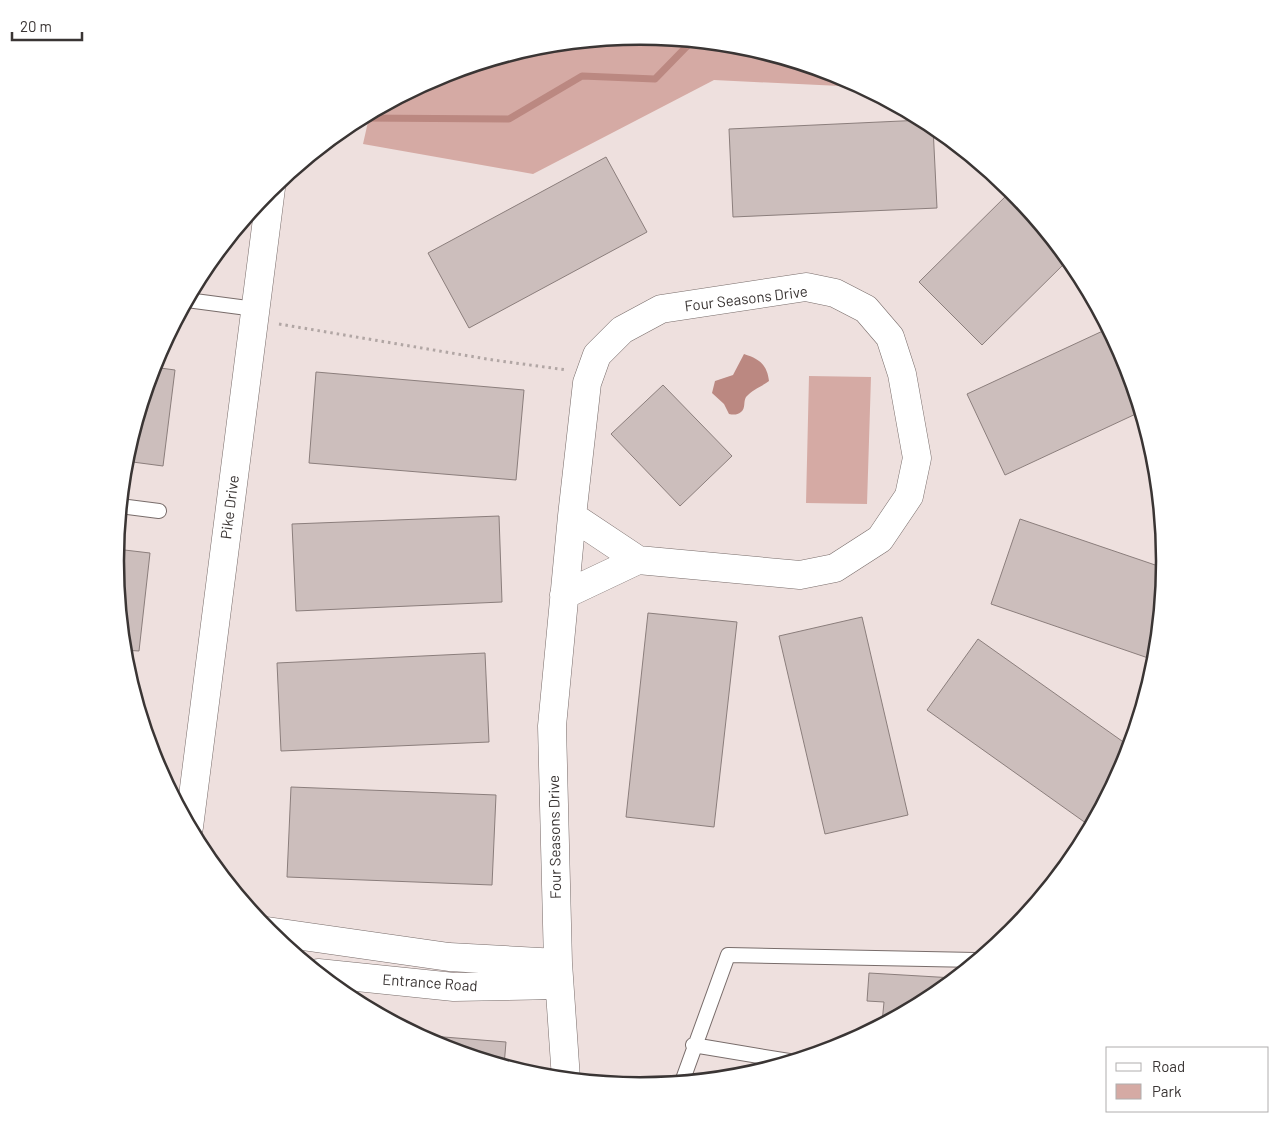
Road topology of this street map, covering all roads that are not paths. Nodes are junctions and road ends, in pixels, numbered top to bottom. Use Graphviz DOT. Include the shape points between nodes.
graph roads {
  1 [pos="269,202"];
  2 [pos="194,301"];
  3 [pos="255,309"];
  4 [pos="127,507"];
  5 [pos="159,510"];
  6 [pos="572,516"];
  7 [pos="638,560"];
  8 [pos="564,595"];
  9 [pos="191,816"];
  10 [pos="282,933"];
  11 [pos="332,939"];
  12 [pos="967,960"];
  13 [pos="325,970"];
  14 [pos="330,974"];
  15 [pos="558,974"];
  16 [pos="693,1046"];
  17 [pos="774,1059"];
  18 [pos="566,1072"];
  19 [pos="684,1075"];
  1 -- 3 [label="street, Pike Drive"];
  2 -- 3 [label="lane"];
  3 -- 9 [label="street, Pike Drive"];
  4 -- 5 [label="lane"];
  6 -- 7 [label="street, Four Seasons Drive"];
  6 -- 7 [label="street, Four Seasons Drive" via="587,383 597,354 622,330 661,309 806,287 835,293 866,309 890,337 902,374 917,458 908,496 880,539 835,568 800,575"];
  6 -- 8 [label="street, Four Seasons Drive"];
  7 -- 8 [label="street"];
  8 -- 15 [label="street, Four Seasons Drive" via="552,726"];
  10 -- 11 [label="street, Entrance Road"];
  11 -- 13 [label="street, Entrance Road"];
  11 -- 15 [label="street, Entrance Road"];
  12 -- 16 [label="lane" via="728,955"];
  14 -- 15 [label="street, Entrance Road" via="454,987"];
  15 -- 18 [label="street, Four Seasons Drive"];
  16 -- 17 [label="lane"];
  16 -- 19 [label="lane"];
}
